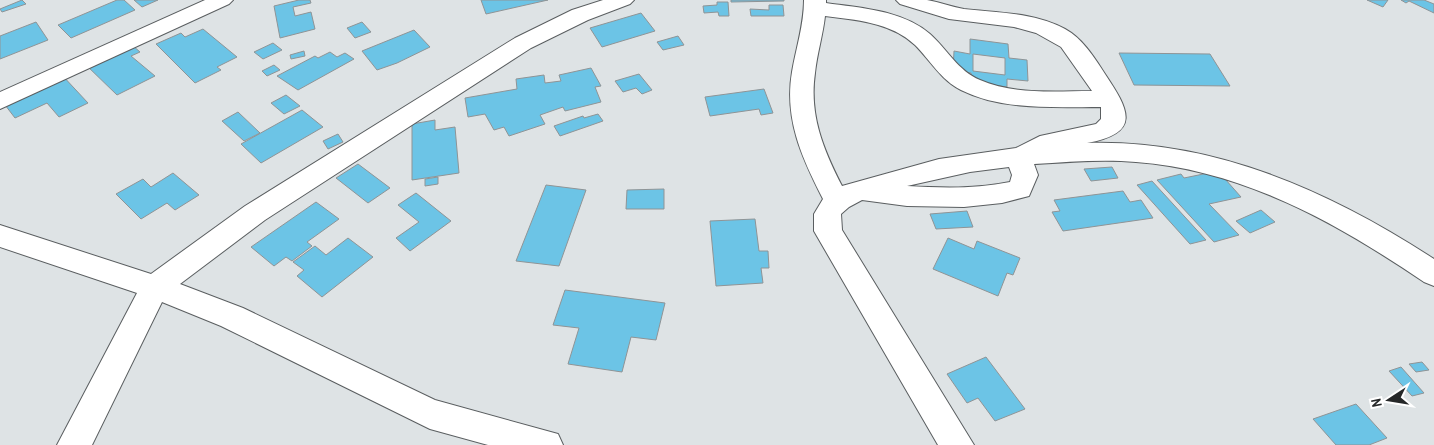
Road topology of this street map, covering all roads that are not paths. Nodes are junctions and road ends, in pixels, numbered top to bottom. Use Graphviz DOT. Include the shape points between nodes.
graph roads {
  1 [pos="222,0"];
  2 [pos="622,0"];
  3 [pos="907,0"];
  4 [pos="815,4"];
  5 [pos="1109,99"];
  6 [pos="0,101"];
  7 [pos="1018,158"];
  8 [pos="847,196"];
  9 [pos="0,236"];
  10 [pos="1434,274"];
  11 [pos="155,287"];
  12 [pos="74,445"];
  13 [pos="546,445"];
  14 [pos="957,445"];
  1 -- 6 [label="street"];
  2 -- 11 [label="street" via="580,15 523,43 255,212"];
  3 -- 5 [label="street" via="928,8 1035,26 1058,34 1080,55"];
  4 -- 5 [label="street" via="905,28 918,36 962,81 985,91 1036,98"];
  4 -- 8 [label="street" via="800,108 805,136"];
  5 -- 7 [label="street" via="1115,115 1112,125 1104,131 1042,143"];
  7 -- 8 [label="street" via="916,173"];
  7 -- 10 [label="street" via="1126,152 1209,165 1329,210 1393,246"];
  8 -- 14 [label="street" via="830,210 826,219 828,231"];
  9 -- 11 [label="street"];
  11 -- 12 [label="street"];
  11 -- 13 [label="street" via="232,317 430,414"];
}
